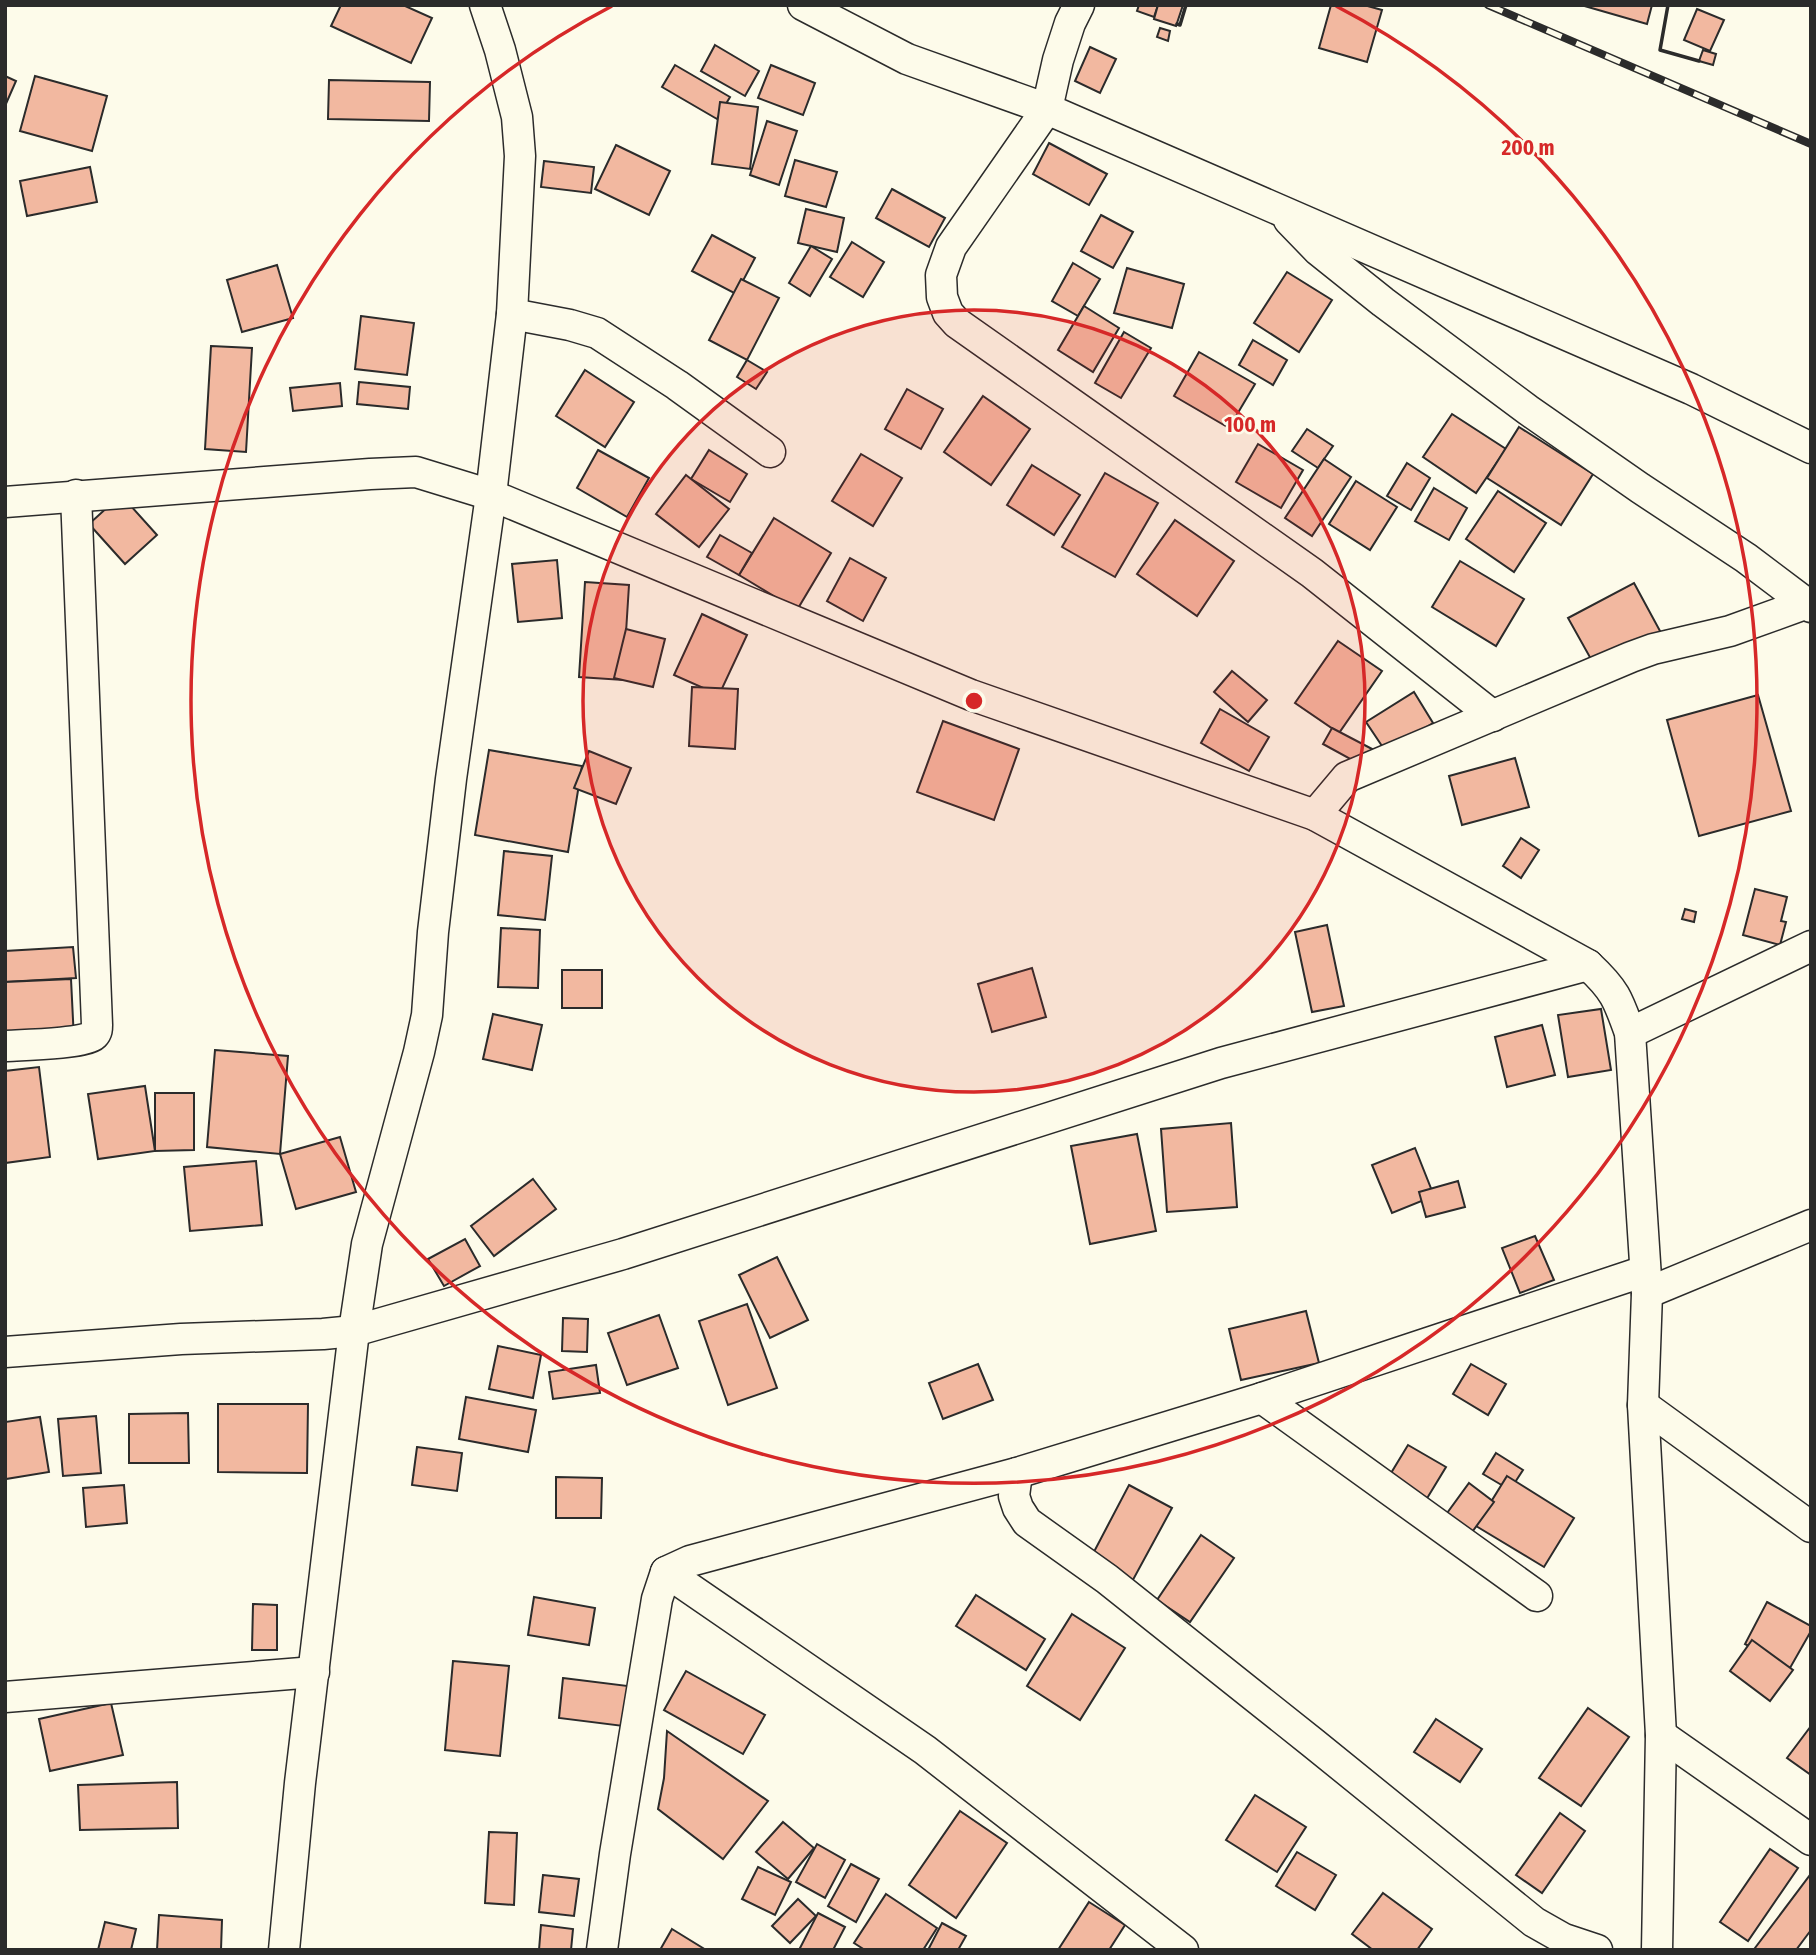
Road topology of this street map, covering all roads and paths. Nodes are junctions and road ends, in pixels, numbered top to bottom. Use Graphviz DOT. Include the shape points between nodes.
graph roads {
  1 [pos="485,5"];
  2 [pos="803,5"];
  3 [pos="1079,5"];
  4 [pos="1047,110"];
  5 [pos="1280,210"];
  6 [pos="512,314"];
  7 [pos="1811,448"];
  8 [pos="770,452"];
  9 [pos="76,495"];
  10 [pos="491,495"];
  11 [pos="5,502"];
  12 [pos="1808,606"];
  13 [pos="1493,716"];
  14 [pos="1315,815"];
  15 [pos="1811,946"];
  16 [pos="1588,965"];
  17 [pos="1630,1033"];
  18 [pos="5,1046"];
  19 [pos="1811,1225"];
  20 [pos="1646,1282"];
  21 [pos="354,1331"];
  22 [pos="5,1352"];
  23 [pos="1262,1398"];
  24 [pos="1643,1405"];
  25 [pos="1017,1473"];
  26 [pos="1811,1527"];
  27 [pos="666,1572"];
  28 [pos="1537,1596"];
  29 [pos="314,1672"];
  30 [pos="5,1697"];
  31 [pos="1661,1735"];
  32 [pos="1811,1840"];
  33 [pos="284,1950"];
  34 [pos="602,1950"];
  35 [pos="1183,1950"];
  36 [pos="1597,1950"];
  37 [pos="1657,1950"];
  1 -- 6 [label="street" via="517,117 520,156"];
  2 -- 4 [label="street" via="907,59"];
  3 -- 4 [label="street" via="1058,60"];
  4 -- 5 [label="street"];
  4 -- 13 [label="street" via="951,247 941,275 948,313 1312,573"];
  5 -- 7 [label="street" via="1690,389"];
  5 -- 12 [label="street" via="1318,250 1405,318"];
  6 -- 8 [label="street" via="597,334"];
  6 -- 10 [label="street"];
  9 -- 10 [label="street" via="416,472"];
  9 -- 11 [label="street"];
  9 -- 18 [label="street" via="97,1025 93,1037 78,1041"];
  10 -- 14 [label="street" via="971,695"];
  10 -- 21 [label="street" via="449,793 427,1015 367,1244"];
  12 -- 13 [label="street" via="1642,653"];
  13 -- 14 [label="street" via="1347,776"];
  14 -- 16 [label="street"];
  15 -- 17 [label="street"];
  16 -- 17 [label="street" via="1617,997"];
  16 -- 21 [label="street" via="1221,1063 623,1254"];
  17 -- 20 [label="street"];
  19 -- 20 [label="street"];
  20 -- 23 [label="street"];
  20 -- 24 [label="street"];
  21 -- 22 [label="street"];
  21 -- 29 [label="street"];
  23 -- 25 [label="street"];
  23 -- 28 [label="street"];
  24 -- 26 [label="street"];
  24 -- 31 [label="street"];
  25 -- 27 [label="street" via="690,1560"];
  25 -- 36 [label="street" via="1014,1496 1027,1522 1107,1579 1534,1922"];
  27 -- 34 [label="street" via="657,1599"];
  27 -- 35 [label="street" via="926,1750"];
  29 -- 30 [label="street"];
  29 -- 33 [label="street"];
  31 -- 32 [label="street"];
  31 -- 37 [label="street"];
}
